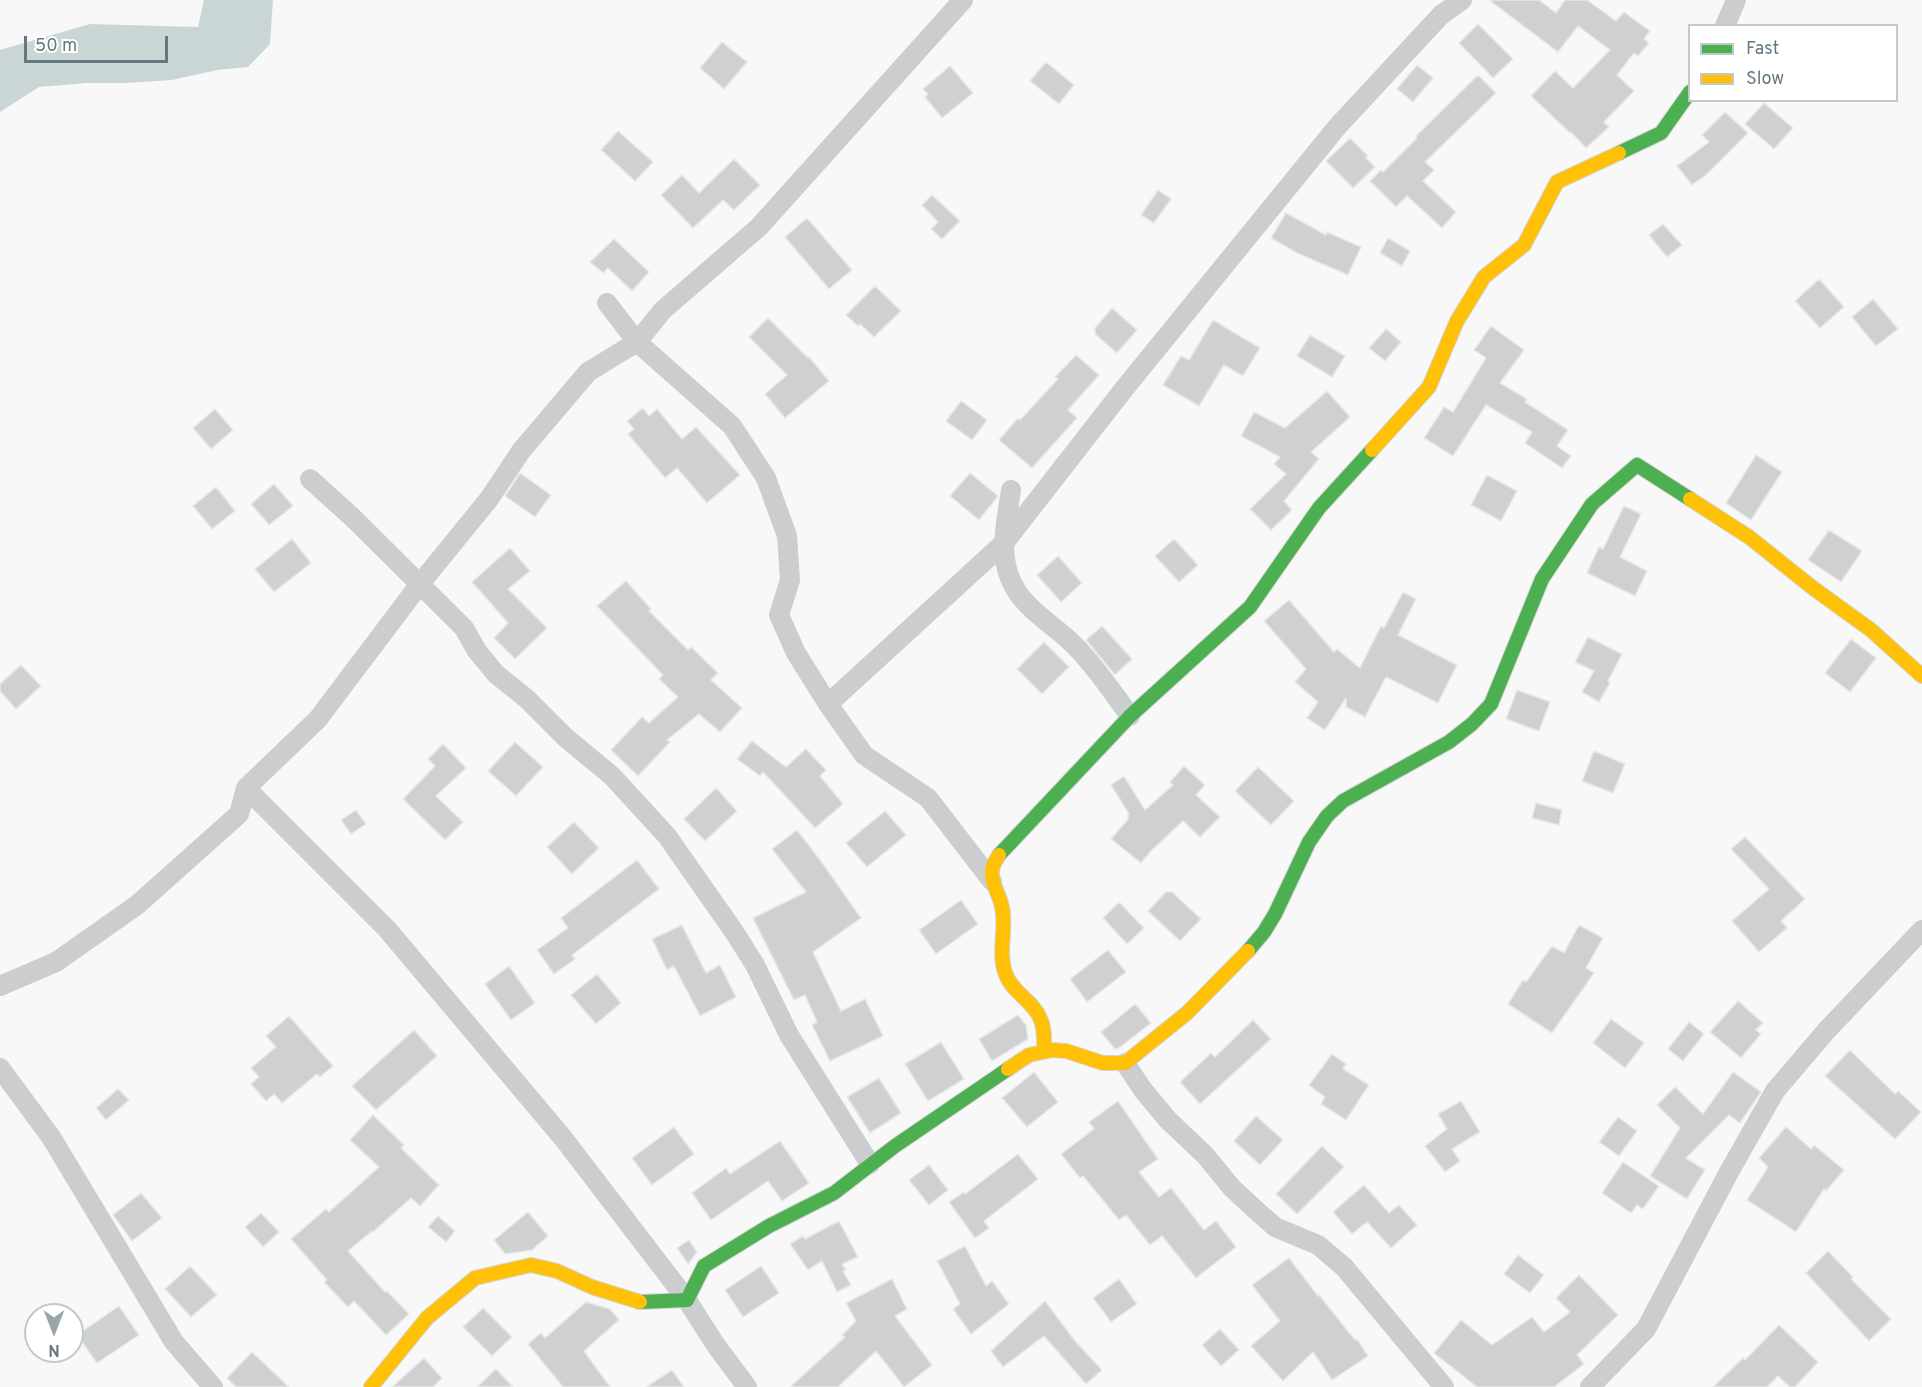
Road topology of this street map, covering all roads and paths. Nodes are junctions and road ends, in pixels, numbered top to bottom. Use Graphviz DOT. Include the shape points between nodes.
graph roads {
  1 [pos="963,0"];
  2 [pos="1462,0"];
  3 [pos="1736,0"];
  4 [pos="1726,24"];
  5 [pos="1688,93"];
  6 [pos="607,303"];
  7 [pos="637,342"];
  8 [pos="310,479"];
  9 [pos="1011,490"];
  10 [pos="1004,543"];
  11 [pos="419,585"];
  12 [pos="1922,676"];
  13 [pos="828,704"];
  14 [pos="1130,716"];
  15 [pos="246,788"];
  16 [pos="992,881"];
  17 [pos="1922,930"];
  18 [pos="0,986"];
  19 [pos="1044,1050"];
  20 [pos="1125,1064"];
  21 [pos="0,1068"];
  22 [pos="870,1164"];
  23 [pos="687,1300"];
  24 [pos="213,1387"];
  25 [pos="371,1387"];
  26 [pos="747,1387"];
  27 [pos="1444,1387"];
  28 [pos="1590,1387"];
  1 -- 7 [label="street" via="759,227 663,310"];
  2 -- 10 [label="street" via="1440,15 1337,127 1124,388"];
  3 -- 4 [label="street"];
  5 -- 14 [label="street" via="1661,133 1557,182 1524,244 1484,277 1457,321 1430,387 1318,508 1250,607"];
  6 -- 7 [label="street"];
  7 -- 11 [label="street" via="588,372 521,451 489,499"];
  7 -- 13 [label="street" via="732,426 766,478 787,536 790,580 780,615 796,653"];
  8 -- 11 [label="street"];
  9 -- 10 [label="street"];
  10 -- 13 [label="street"];
  10 -- 14 [label="street" via="1004,560 1012,585 1027,604 1077,647"];
  11 -- 15 [label="street" via="318,719"];
  11 -- 22 [label="street" via="464,628 496,674 612,776 667,836 755,965 789,1035"];
  12 -- 20 [label="street" via="1871,630 1749,537 1637,465 1592,504 1542,579 1491,704 1478,721 1410,765 1353,794 1328,815 1311,837 1267,929 1191,1010"];
  13 -- 16 [label="street" via="864,756 928,798"];
  14 -- 16 [label="street" via="1003,850 992,866"];
  15 -- 18 [label="street" via="239,814 137,904 56,962"];
  15 -- 23 [label="street" via="387,929 563,1138"];
  16 -- 19 [label="street" via="1002,904 1005,973 1015,992 1039,1015"];
  17 -- 28 [label="street" via="1775,1091 1646,1329"];
  19 -- 20 [label="street" via="1065,1051 1101,1064"];
  19 -- 22 [label="street" via="1029,1054"];
  20 -- 27 [label="street" via="1168,1120 1259,1214 1275,1227 1318,1245 1344,1267"];
  21 -- 24 [label="street" via="51,1137 174,1342"];
  22 -- 23 [label="street" via="834,1192 704,1266"];
  23 -- 25 [label="street" via="641,1302 592,1287 557,1270 531,1265 504,1270 475,1278 427,1318"];
  23 -- 26 [label="street"];
}
